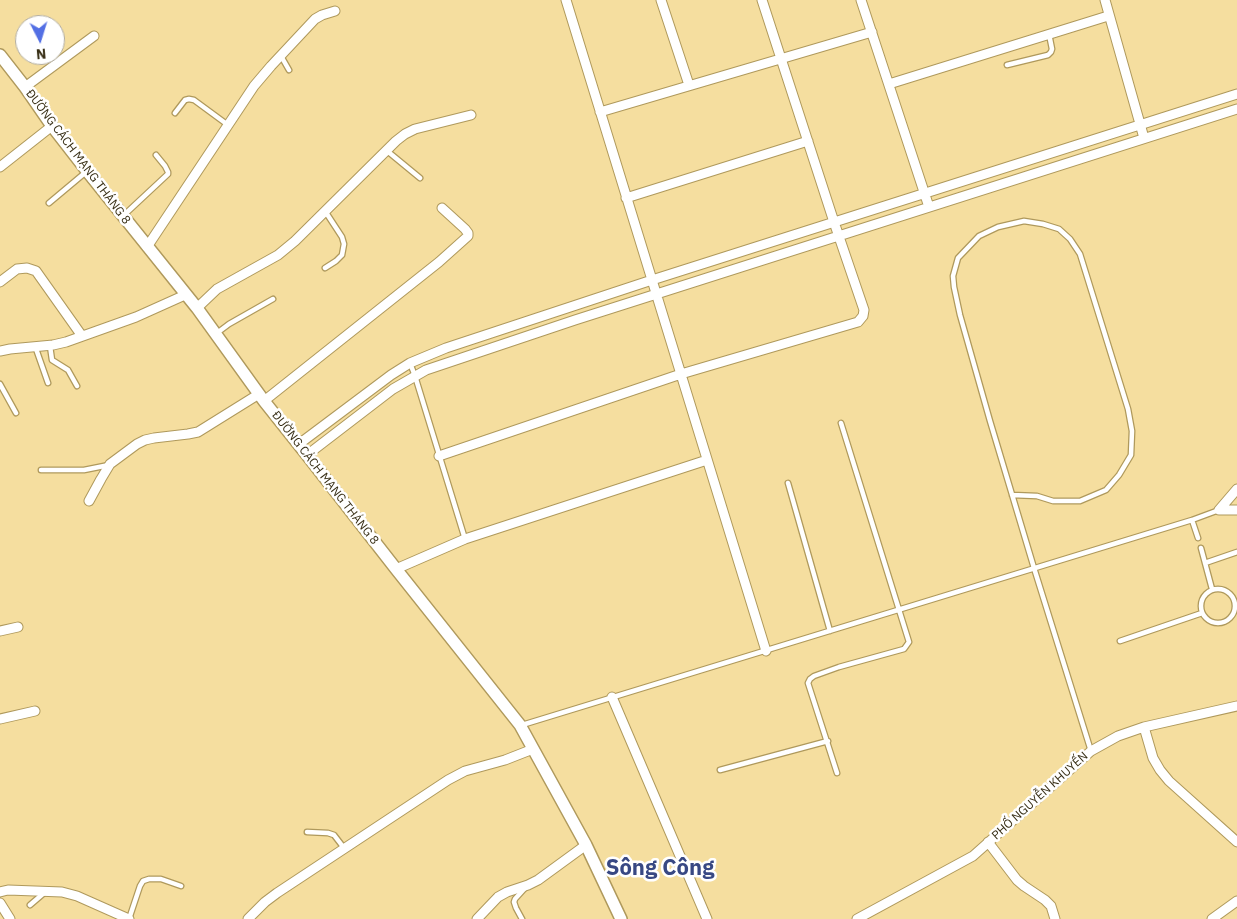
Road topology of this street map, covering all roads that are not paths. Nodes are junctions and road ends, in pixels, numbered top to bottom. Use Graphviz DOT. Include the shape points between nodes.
graph roads {
  1 [pos="566,0"];
  2 [pos="661,0"];
  3 [pos="762,0"];
  4 [pos="861,0"];
  5 [pos="1105,0"];
  6 [pos="335,11"];
  7 [pos="1108,16"];
  8 [pos="872,32"];
  9 [pos="1049,34"];
  10 [pos="94,36"];
  11 [pos="0,55"];
  12 [pos="280,55"];
  13 [pos="780,59"];
  14 [pos="1007,65"];
  15 [pos="289,70"];
  16 [pos="889,84"];
  17 [pos="689,85"];
  18 [pos="25,87"];
  19 [pos="1232,95"];
  20 [pos="1234,110"];
  21 [pos="600,112"];
  22 [pos="175,113"];
  23 [pos="471,115"];
  24 [pos="228,125"];
  25 [pos="1140,125"];
  26 [pos="52,126"];
  27 [pos="1144,138"];
  28 [pos="808,141"];
  29 [pos="386,150"];
  30 [pos="156,156"];
  31 [pos="0,167"];
  32 [pos="87,171"];
  33 [pos="420,178"];
  34 [pos="924,194"];
  35 [pos="626,198"];
  36 [pos="49,203"];
  37 [pos="928,207"];
  38 [pos="442,208"];
  39 [pos="325,212"];
  40 [pos="122,216"];
  41 [pos="834,222"];
  42 [pos="839,236"];
  43 [pos="147,248"];
  44 [pos="325,268"];
  45 [pos="652,280"];
  46 [pos="0,282"];
  47 [pos="656,294"];
  48 [pos="186,295"];
  49 [pos="273,299"];
  50 [pos="571,307"];
  51 [pos="196,308"];
  52 [pos="575,320"];
  53 [pos="216,334"];
  54 [pos="82,336"];
  55 [pos="50,345"];
  56 [pos="36,346"];
  57 [pos="0,351"];
  58 [pos="410,363"];
  59 [pos="681,374"];
  60 [pos="415,376"];
  61 [pos="48,383"];
  62 [pos="0,384"];
  63 [pos="77,386"];
  64 [pos="261,398"];
  65 [pos="16,413"];
  66 [pos="841,423"];
  67 [pos="298,444"];
  68 [pos="308,455"];
  69 [pos="439,456"];
  70 [pos="708,460"];
  71 [pos="110,464"];
  72 [pos="41,470"];
  73 [pos="788,483"];
  74 [pos="1237,489"];
  75 [pos="1012,495"];
  76 [pos="89,501"];
  77 [pos="1219,510"];
  78 [pos="1237,510"];
  79 [pos="1192,520"];
  80 [pos="1198,538"];
  81 [pos="465,539"];
  82 [pos="1201,548"];
  83 [pos="1237,552"];
  84 [pos="1205,563"];
  85 [pos="1034,568"];
  86 [pos="396,569"];
  87 [pos="1212,589"];
  88 [pos="899,610"];
  89 [pos="1202,613"];
  90 [pos="18,627"];
  91 [pos="0,631"];
  92 [pos="830,631"];
  93 [pos="1120,641"];
  94 [pos="766,651"];
  95 [pos="612,697"];
  96 [pos="1237,706"];
  97 [pos="35,711"];
  98 [pos="0,719"];
  99 [pos="520,725"];
  100 [pos="1144,727"];
  101 [pos="828,741"];
  102 [pos="533,749"];
  103 [pos="1092,751"];
  104 [pos="720,770"];
  105 [pos="837,773"];
  106 [pos="307,832"];
  107 [pos="988,842"];
  108 [pos="1237,842"];
  109 [pos="586,845"];
  110 [pos="344,848"];
  111 [pos="528,885"];
  112 [pos="182,886"];
  113 [pos="47,891"];
  114 [pos="0,892"];
  115 [pos="1237,901"];
  116 [pos="0,903"];
  117 [pos="30,905"];
  118 [pos="10,919"];
  119 [pos="129,919"];
  120 [pos="248,919"];
  121 [pos="477,919"];
  122 [pos="522,919"];
  123 [pos="621,919"];
  124 [pos="708,919"];
  125 [pos="857,919"];
  126 [pos="1055,919"];
  127 [pos="1212,919"];
  1 -- 21 [label="street"];
  2 -- 17 [label="street"];
  3 -- 13 [label="street"];
  4 -- 8 [label="street"];
  5 -- 7 [label="street"];
  6 -- 12 [label="street" via="315,19"];
  7 -- 9 [label="street"];
  7 -- 25 [label="street"];
  8 -- 13 [label="street"];
  8 -- 16 [label="street"];
  9 -- 14 [label="lane" via="1052,48 1048,55"];
  9 -- 16 [label="street"];
  10 -- 18 [label="street"];
  11 -- 18 [label="street, ĐƯỜNG CÁCH MẠNG THÁNG 8"];
  12 -- 15 [label="lane"];
  12 -- 24 [label="street"];
  13 -- 17 [label="street"];
  13 -- 28 [label="street"];
  16 -- 34 [label="street"];
  17 -- 21 [label="street"];
  18 -- 26 [label="street, ĐƯỜNG CÁCH MẠNG THÁNG 8"];
  19 -- 20 [label="street"];
  19 -- 25 [label="street"];
  20 -- 27 [label="street"];
  21 -- 35 [label="street"];
  22 -- 24 [label="lane" via="184,100 194,100"];
  23 -- 29 [label="street" via="415,129"];
  24 -- 43 [label="street"];
  25 -- 27 [label="street"];
  25 -- 34 [label="street"];
  26 -- 31 [label="street"];
  26 -- 32 [label="street, ĐƯỜNG CÁCH MẠNG THÁNG 8"];
  27 -- 37 [label="street"];
  28 -- 35 [label="street"];
  28 -- 41 [label="street"];
  29 -- 33 [label="lane"];
  29 -- 39 [label="street"];
  30 -- 40 [label="lane" via="168,174"];
  32 -- 36 [label="lane"];
  32 -- 40 [label="street, ĐƯỜNG CÁCH MẠNG THÁNG 8"];
  34 -- 37 [label="street"];
  34 -- 41 [label="street"];
  35 -- 45 [label="street"];
  37 -- 42 [label="street"];
  38 -- 64 [label="street" via="468,236 439,262"];
  39 -- 44 [label="lane" via="344,244 342,255"];
  39 -- 51 [label="street" via="278,255 217,289"];
  40 -- 43 [label="street, ĐƯỜNG CÁCH MẠNG THÁNG 8"];
  41 -- 42 [label="street"];
  41 -- 45 [label="street"];
  42 -- 47 [label="street"];
  42 -- 59 [label="street" via="864,310 858,322"];
  43 -- 48 [label="street, ĐƯỜNG CÁCH MẠNG THÁNG 8"];
  45 -- 47 [label="street"];
  45 -- 50 [label="street"];
  46 -- 54 [label="street" via="17,269 36,271"];
  47 -- 52 [label="street"];
  47 -- 59 [label="street"];
  48 -- 51 [label="street, ĐƯỜNG CÁCH MẠNG THÁNG 8"];
  48 -- 54 [label="street"];
  49 -- 53 [label="lane"];
  50 -- 52 [label="street"];
  50 -- 58 [label="street"];
  51 -- 53 [label="street, ĐƯỜNG CÁCH MẠNG THÁNG 8"];
  52 -- 60 [label="street"];
  53 -- 64 [label="street, ĐƯỜNG CÁCH MẠNG THÁNG 8"];
  54 -- 55 [label="street"];
  55 -- 56 [label="street"];
  55 -- 63 [label="lane" via="52,360 68,370"];
  56 -- 57 [label="street"];
  56 -- 61 [label="lane"];
  58 -- 60 [label="lane"];
  58 -- 67 [label="street"];
  59 -- 69 [label="street"];
  59 -- 70 [label="street"];
  60 -- 68 [label="street" via="393,389"];
  60 -- 69 [label="lane"];
  62 -- 65 [label="lane"];
  64 -- 67 [label="street, ĐƯỜNG CÁCH MẠNG THÁNG 8"];
  64 -- 71 [label="street" via="198,432 145,440"];
  66 -- 88 [label="lane"];
  67 -- 68 [label="street, ĐƯỜNG CÁCH MẠNG THÁNG 8"];
  68 -- 86 [label="street, ĐƯỜNG CÁCH MẠNG THÁNG 8"];
  69 -- 81 [label="lane"];
  70 -- 81 [label="street"];
  70 -- 94 [label="street"];
  71 -- 72 [label="lane" via="84,470"];
  71 -- 76 [label="street"];
  73 -- 92 [label="lane"];
  74 -- 77 [label="street"];
  75 -- 75 [label="lane" via="960,315 953,276 958,258 979,236 998,227 1024,221 1059,228 1080,254 1128,409 1132,431 1131,456 1106,490 1080,501"];
  75 -- 85 [label="lane"];
  77 -- 78 [label="street"];
  77 -- 79 [label="lane"];
  79 -- 80 [label="lane"];
  79 -- 85 [label="lane"];
  81 -- 86 [label="street"];
  82 -- 84 [label="lane"];
  83 -- 84 [label="lane"];
  84 -- 87 [label="lane"];
  85 -- 88 [label="lane"];
  85 -- 103 [label="lane"];
  86 -- 99 [label="street, ĐƯỜNG CÁCH MẠNG THÁNG 8"];
  87 -- 89 [label="lane" via="1202,599"];
  87 -- 89 [label="lane" via="1228,591 1236,604 1234,612 1223,622 1215,622"];
  88 -- 92 [label="lane"];
  88 -- 101 [label="lane" via="909,642 904,649 839,667 810,679 808,683"];
  89 -- 93 [label="lane"];
  90 -- 91 [label="street"];
  92 -- 94 [label="lane"];
  94 -- 95 [label="lane"];
  95 -- 99 [label="lane"];
  95 -- 124 [label="street"];
  96 -- 100 [label="street, PHỐ NGUYỄN KHUYẾN"];
  97 -- 98 [label="street"];
  99 -- 102 [label="street, ĐƯỜNG CÁCH MẠNG THÁNG 8"];
  100 -- 103 [label="street, PHỐ NGUYỄN KHUYẾN" via="1118,736"];
  100 -- 108 [label="street" via="1160,770"];
  101 -- 104 [label="lane"];
  101 -- 105 [label="lane"];
  102 -- 109 [label="street, ĐƯỜNG CÁCH MẠNG THÁNG 8"];
  102 -- 110 [label="street" via="464,771"];
  103 -- 107 [label="street, PHỐ NGUYỄN KHUYẾN"];
  106 -- 110 [label="lane" via="334,835"];
  107 -- 125 [label="street, PHỐ NGUYỄN KHUYẾN" via="973,856"];
  107 -- 126 [label="street" via="1017,880 1051,906"];
  109 -- 111 [label="street"];
  109 -- 123 [label="street, ĐƯỜNG CÁCH MẠNG THÁNG 8"];
  110 -- 120 [label="street" via="277,893"];
  111 -- 121 [label="street" via="498,897"];
  111 -- 122 [label="lane" via="514,902"];
  112 -- 119 [label="lane" via="161,879 143,881"];
  113 -- 114 [label="street"];
  113 -- 117 [label="lane"];
  113 -- 119 [label="street" via="77,896"];
  115 -- 127 [label="street"];
  116 -- 118 [label="street"];
}
